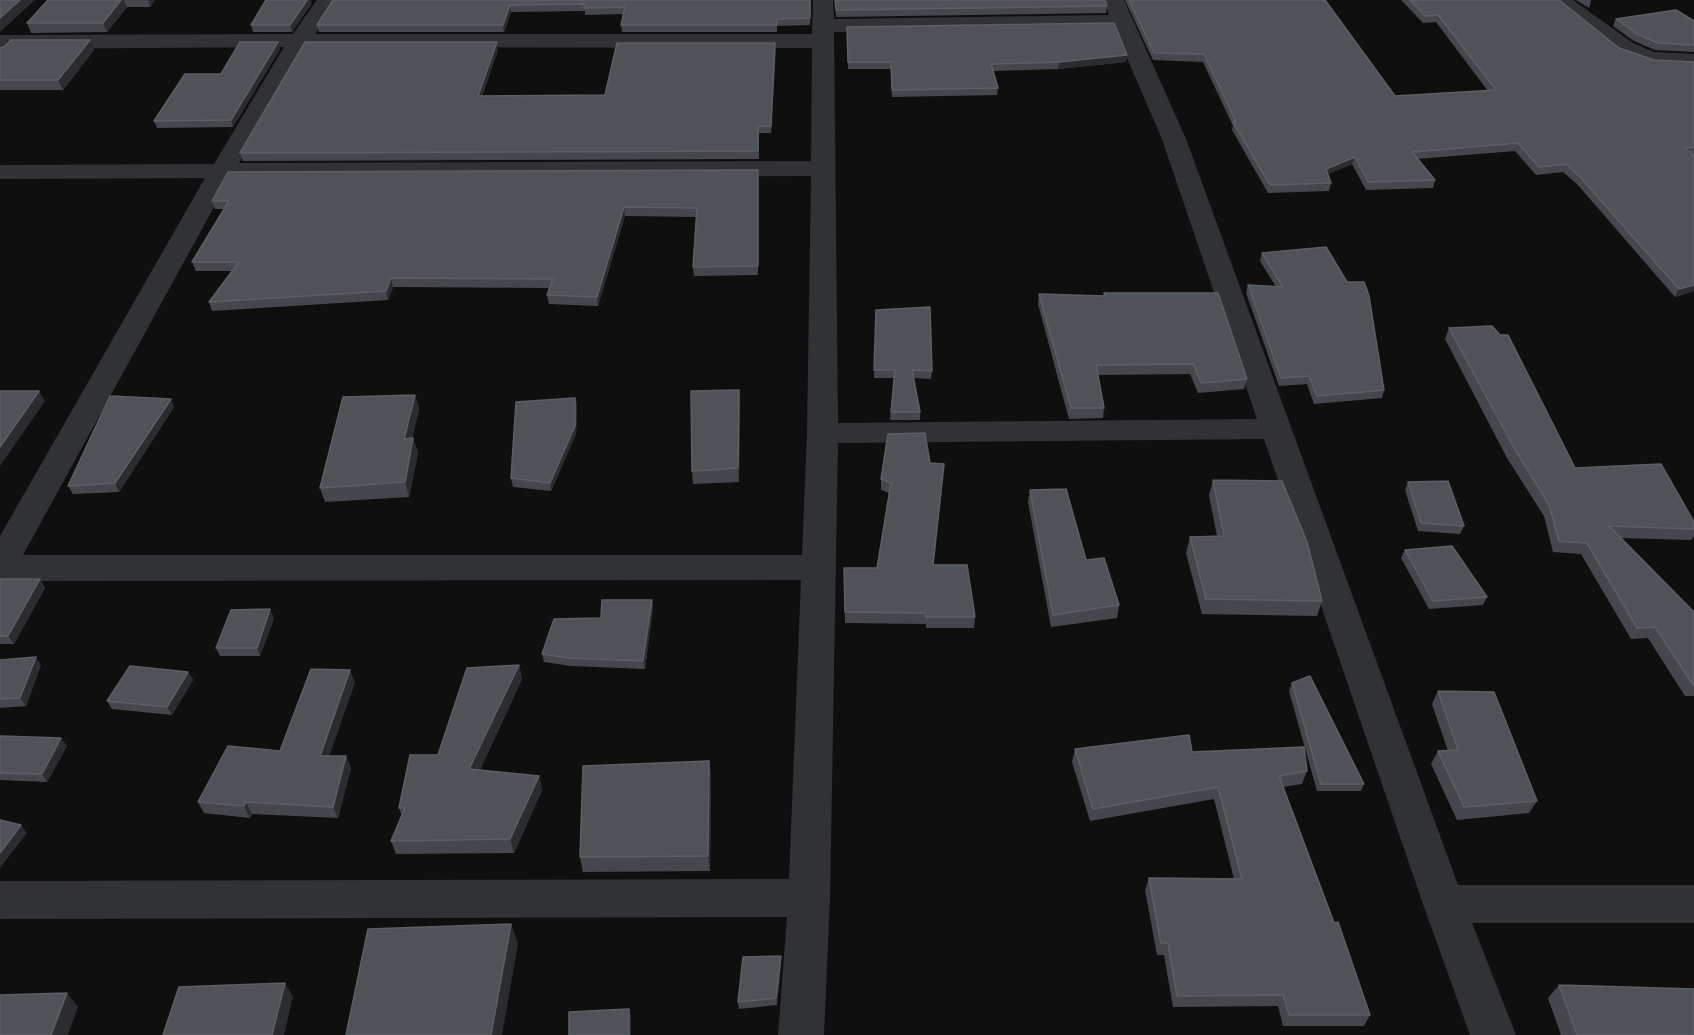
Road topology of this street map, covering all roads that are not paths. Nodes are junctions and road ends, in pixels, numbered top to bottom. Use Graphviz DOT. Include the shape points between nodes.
graph roads {
  1 [pos="327,0"];
  2 [pos="1560,0"];
  3 [pos="1118,11"];
  4 [pos="32,19"];
  5 [pos="823,22"];
  6 [pos="299,41"];
  7 [pos="3,45"];
  8 [pos="1694,61"];
  9 [pos="824,168"];
  10 [pos="222,171"];
  11 [pos="0,172"];
  12 [pos="1276,429"];
  13 [pos="823,433"];
  14 [pos="0,567"];
  15 [pos="819,567"];
  16 [pos="809,898"];
  17 [pos="0,900"];
  18 [pos="1444,904"];
  19 [pos="1694,904"];
  20 [pos="801,1035"];
  21 [pos="1493,1035"];
  1 -- 6 [label="street"];
  2 -- 8 [label="street" via="1624,48 1651,58"];
  3 -- 5 [label="street"];
  3 -- 12 [label="street" via="1174,139"];
  4 -- 7 [label="street"];
  5 -- 6 [label="street"];
  5 -- 9 [label="street"];
  6 -- 7 [label="street"];
  6 -- 10 [label="street"];
  9 -- 10 [label="street"];
  9 -- 13 [label="street"];
  10 -- 11 [label="street"];
  10 -- 14 [label="street"];
  12 -- 13 [label="street"];
  12 -- 18 [label="street"];
  13 -- 15 [label="street"];
  14 -- 15 [label="street"];
  15 -- 16 [label="street"];
  16 -- 17 [label="street"];
  16 -- 20 [label="street"];
  18 -- 19 [label="street"];
  18 -- 21 [label="street"];
}
